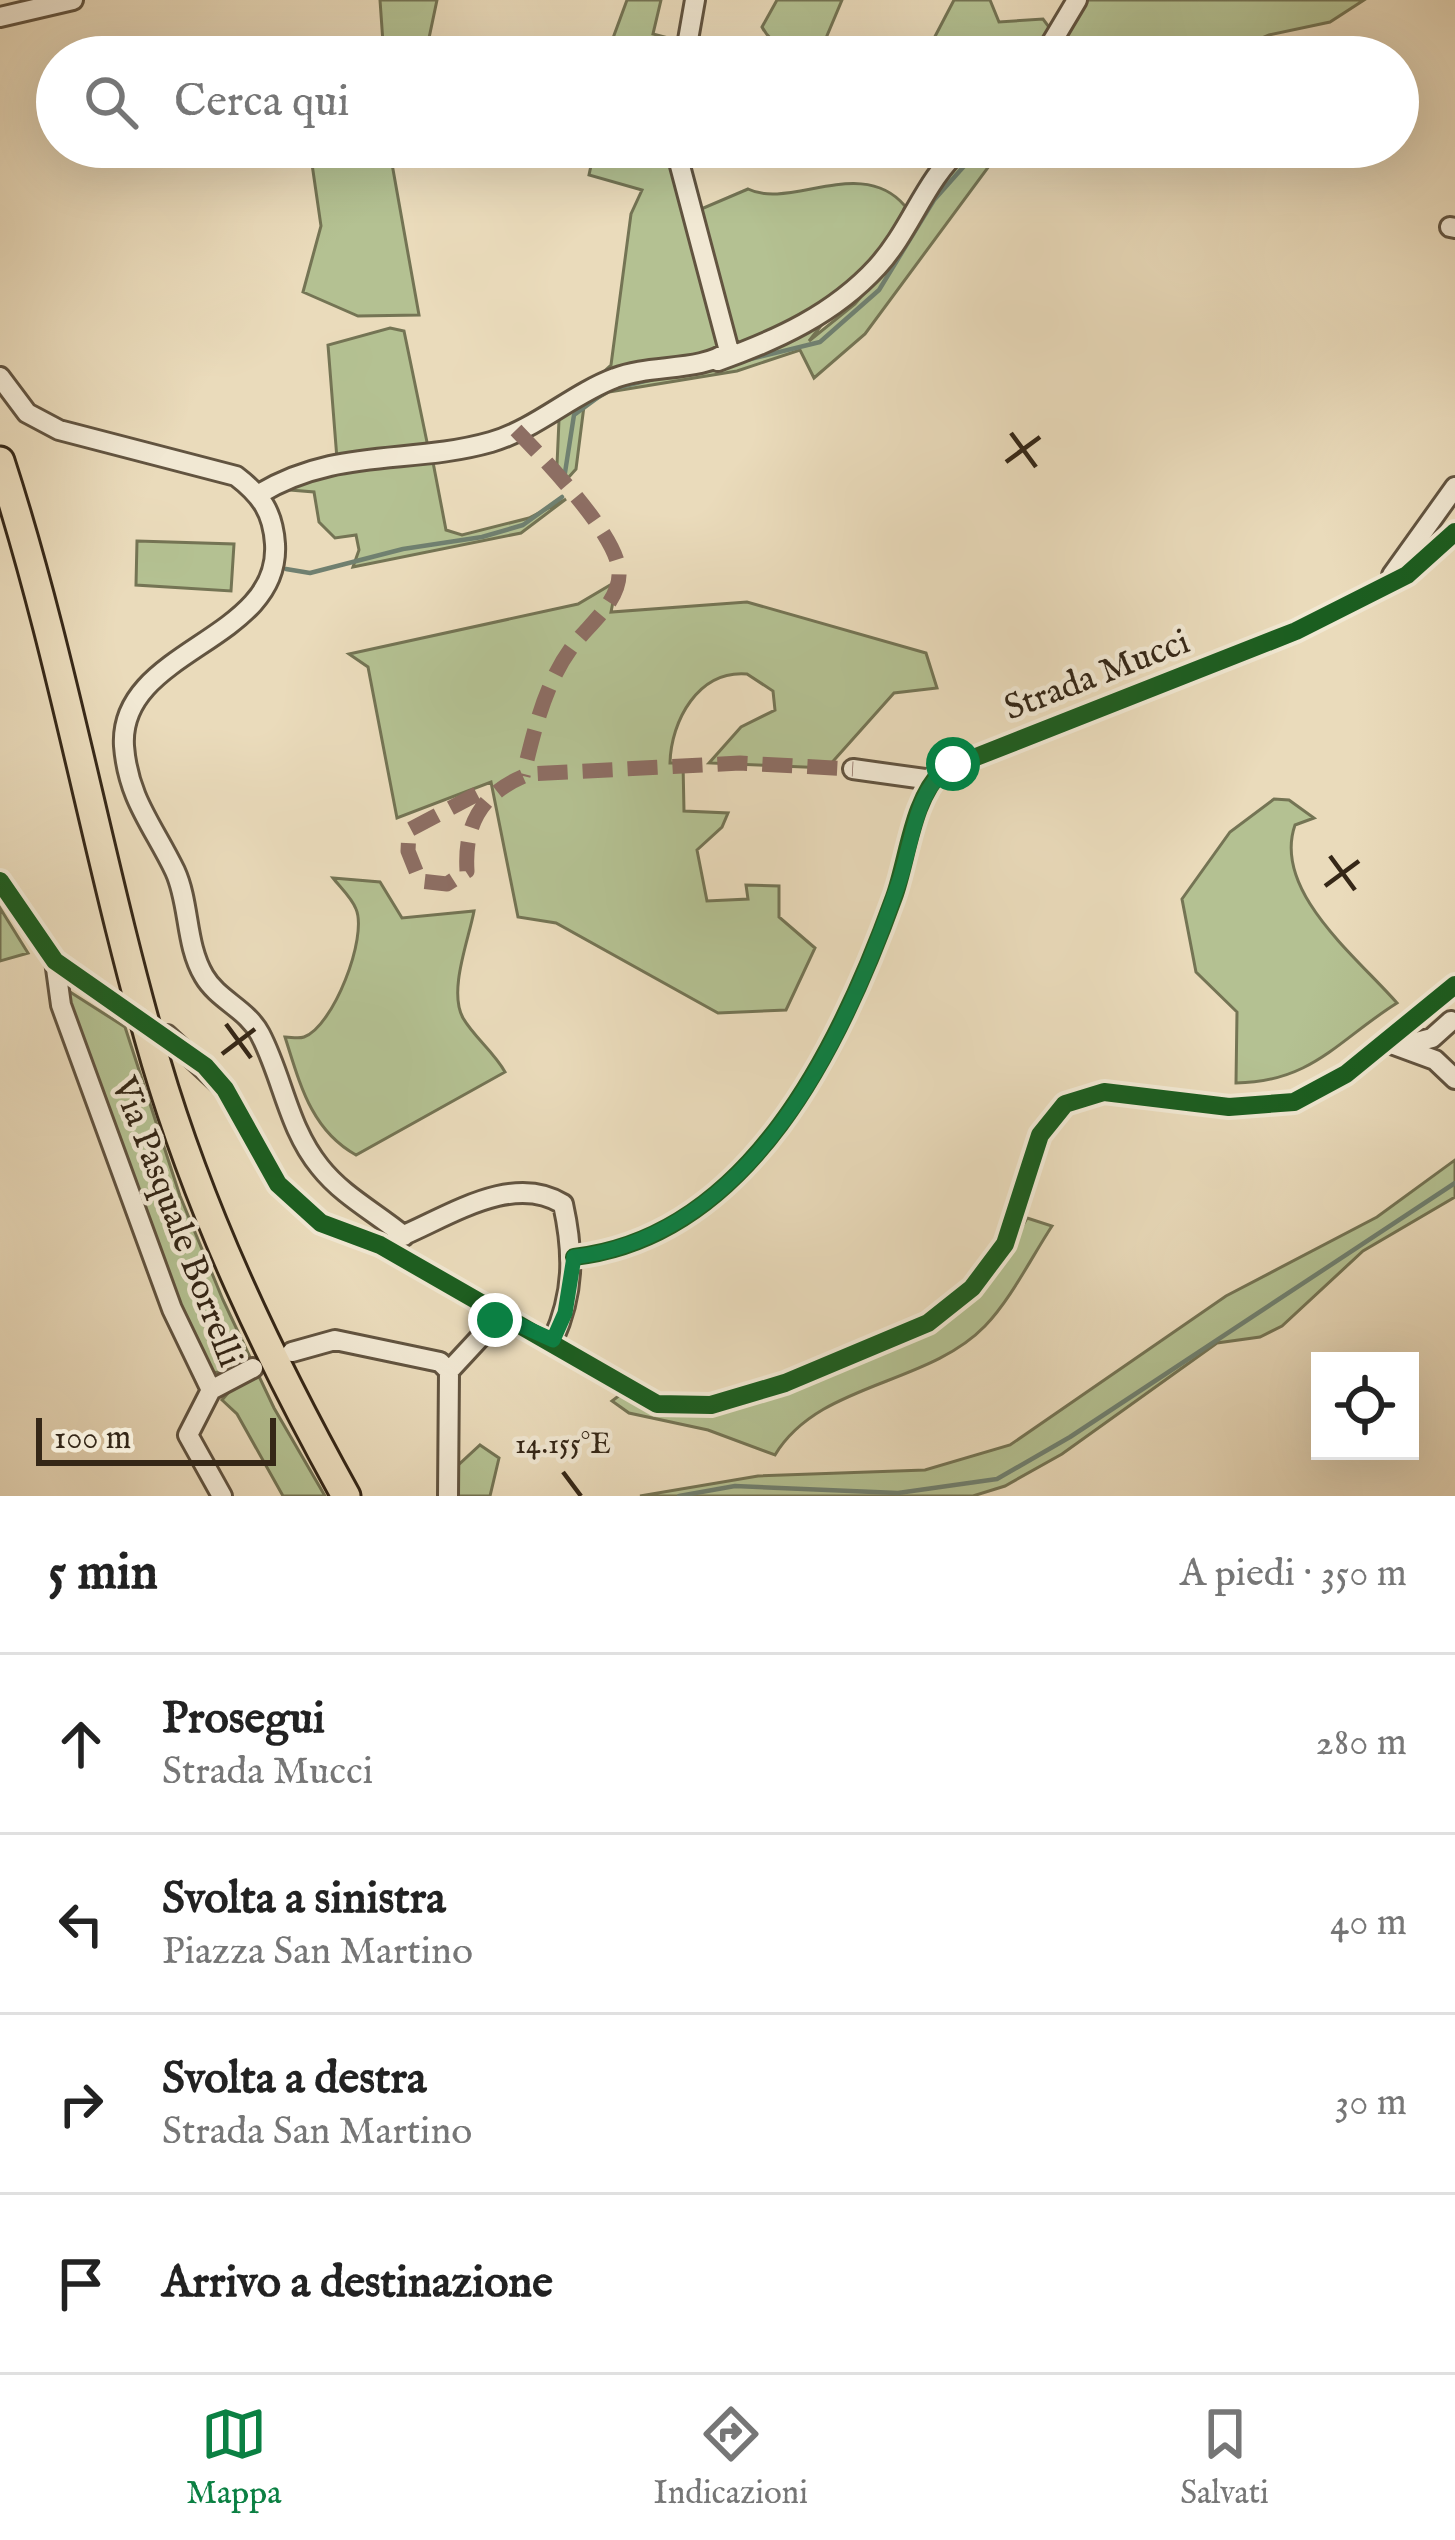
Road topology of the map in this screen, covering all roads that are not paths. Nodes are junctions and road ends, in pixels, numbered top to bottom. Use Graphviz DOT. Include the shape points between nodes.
graph roads {
  1 [pos="74,0"];
  2 [pos="695,0"];
  3 [pos="1077,0"];
  4 [pos="0,17"];
  5 [pos="689,36"];
  6 [pos="1056,36"];
  7 [pos="681,168"];
  8 [pos="938,168"];
  9 [pos="714,362"];
  10 [pos="0,377"];
  11 [pos="0,461"];
  12 [pos="1455,487"];
  13 [pos="259,494"];
  14 [pos="1455,532"];
  15 [pos="1375,591"];
  16 [pos="853,769"];
  17 [pos="932,780"];
  18 [pos="0,881"];
  19 [pos="55,961"];
  20 [pos="1453,990"];
  21 [pos="110,999"];
  22 [pos="1451,1021"];
  23 [pos="167,1035"];
  24 [pos="1391,1044"];
  25 [pos="1455,1079"];
  26 [pos="404,1235"];
  27 [pos="380,1246"];
  28 [pos="574,1257"];
  29 [pos="500,1316"];
  30 [pos="553,1340"];
  31 [pos="292,1352"];
  32 [pos="254,1368"];
  33 [pos="449,1371"];
  34 [pos="211,1390"];
  35 [pos="222,1496"];
  36 [pos="346,1496"];
  37 [pos="448,1496"];
  1 -- 4 [label="street"];
  2 -- 5 [label="street"];
  3 -- 6 [label="street"];
  7 -- 9 [label="street" via="729,351"];
  8 -- 9 [label="street" via="878,266 823,314"];
  9 -- 13 [label="street" via="663,364 612,379 491,442 328,463"];
  10 -- 13 [label="street" via="27,413 59,430 236,476"];
  11 -- 36 [label="highway" via="157,1064 274,1367"];
  12 -- 15 [label="street" via="1407,560"];
  13 -- 26 [label="street" via="274,522 276,556 260,595 146,688 128,716 124,745 140,814 176,874 206,981 250,1017 301,1142 321,1169"];
  14 -- 15 [label="street, Strada Mucci" via="1407,575"];
  15 -- 17 [label="street, Strada Mucci" via="1274,640 969,757"];
  16 -- 17 [label="street"];
  17 -- 28 [label="street" via="874,950 781,1129 741,1173 676,1219 619,1248"];
  18 -- 19 [label="street"];
  19 -- 21 [label="street"];
  19 -- 34 [label="street, Via Pasquale Borrelli" via="61,1005 172,1310"];
  20 -- 24 [label="street"];
  22 -- 24 [label="street" via="1432,1038"];
  23 -- 27 [label="street" via="225,1089 278,1184 322,1223"];
  24 -- 25 [label="street" via="1435,1060"];
  24 -- 30 [label="street" via="1294,1102 1228,1106 1104,1092 1065,1104 1040,1135 1006,1244 972,1288 928,1323 785,1383 711,1405 656,1404"];
  26 -- 27 [label="street"];
  26 -- 28 [label="street" via="513,1190 542,1191 562,1204"];
  27 -- 29 [label="street"];
  28 -- 30 [label="street"];
  29 -- 30 [label="street"];
  29 -- 33 [label="street"];
  31 -- 33 [label="street" via="335,1340 440,1362"];
  32 -- 34 [label="street"];
  33 -- 37 [label="street"];
  34 -- 35 [label="street, Via Pasquale Borrelli" via="188,1435"];
}
